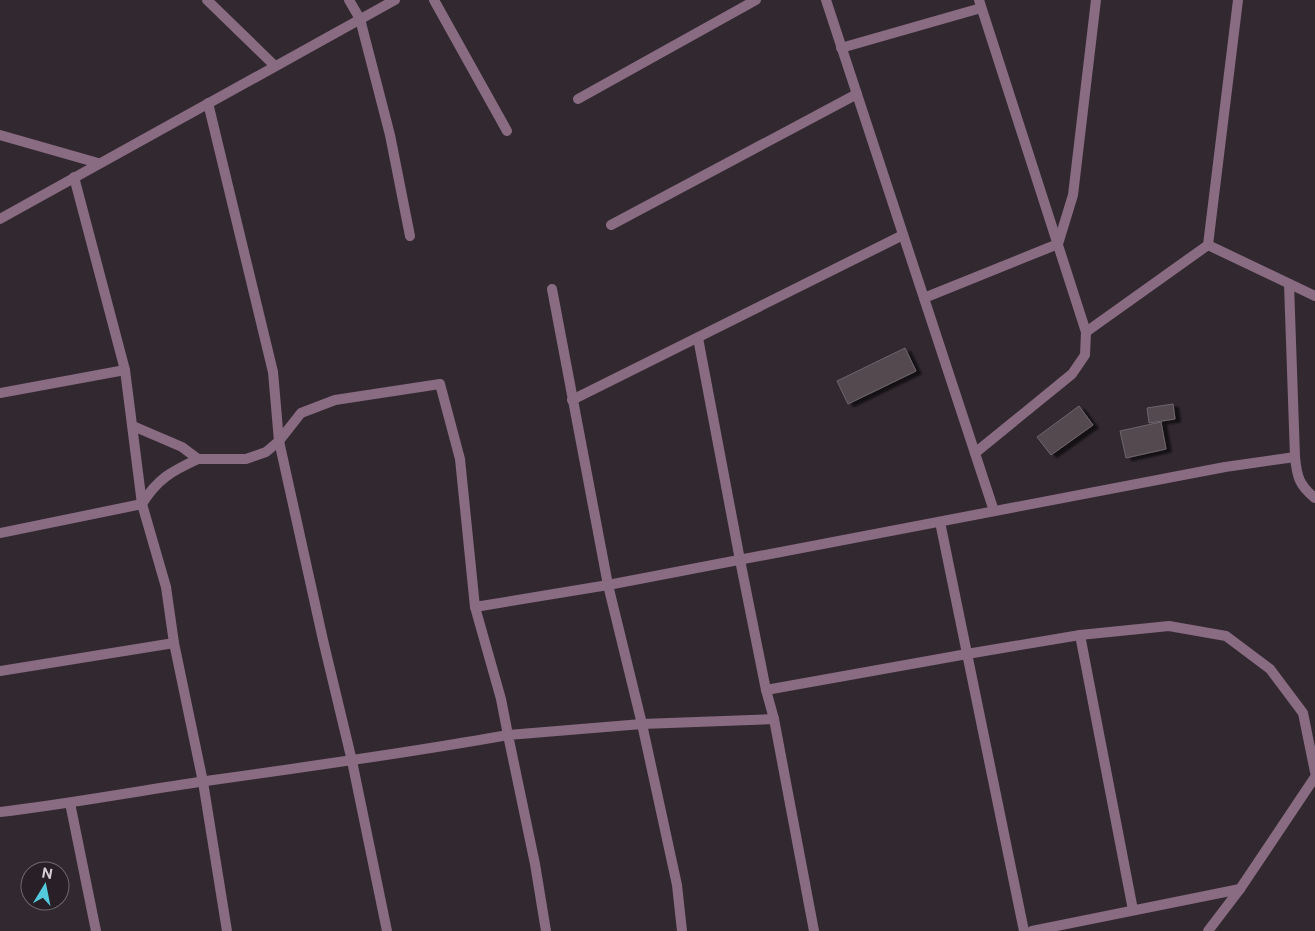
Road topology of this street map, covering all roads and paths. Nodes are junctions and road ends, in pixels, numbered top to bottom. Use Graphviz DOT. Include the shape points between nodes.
graph roads {
  1 [pos="207,0"];
  2 [pos="349,0"];
  3 [pos="395,0"];
  4 [pos="434,0"];
  5 [pos="756,0"];
  6 [pos="826,0"];
  7 [pos="1096,0"];
  8 [pos="1237,1"];
  9 [pos="980,4"];
  10 [pos="360,19"];
  11 [pos="841,48"];
  12 [pos="275,66"];
  13 [pos="857,94"];
  14 [pos="578,99"];
  15 [pos="208,103"];
  16 [pos="507,131"];
  17 [pos="0,135"];
  18 [pos="98,163"];
  19 [pos="74,177"];
  20 [pos="0,218"];
  21 [pos="611,225"];
  22 [pos="903,235"];
  23 [pos="410,236"];
  24 [pos="1058,244"];
  25 [pos="1208,245"];
  26 [pos="1289,284"];
  27 [pos="552,289"];
  28 [pos="1315,296"];
  29 [pos="924,298"];
  30 [pos="1086,332"];
  31 [pos="698,338"];
  32 [pos="125,370"];
  33 [pos="0,394"];
  34 [pos="572,400"];
  35 [pos="133,426"];
  36 [pos="279,441"];
  37 [pos="975,453"];
  38 [pos="1294,457"];
  39 [pos="198,459"];
  40 [pos="1315,498"];
  41 [pos="142,504"];
  42 [pos="994,511"];
  43 [pos="940,522"];
  44 [pos="0,533"];
  45 [pos="740,560"];
  46 [pos="608,585"];
  47 [pos="475,607"];
  48 [pos="1080,635"];
  49 [pos="174,643"];
  50 [pos="966,654"];
  51 [pos="0,671"];
  52 [pos="766,690"];
  53 [pos="774,719"];
  54 [pos="642,724"];
  55 [pos="508,735"];
  56 [pos="352,761"];
  57 [pos="1315,772"];
  58 [pos="1315,777"];
  59 [pos="203,782"];
  60 [pos="70,803"];
  61 [pos="0,812"];
  62 [pos="1240,889"];
  63 [pos="1132,910"];
  64 [pos="96,931"];
  65 [pos="227,931"];
  66 [pos="387,931"];
  67 [pos="546,931"];
  68 [pos="682,931"];
  69 [pos="814,931"];
  70 [pos="1024,931"];
  71 [pos="1032,931"];
  72 [pos="1208,931"];
  1 -- 12 [label="street"];
  2 -- 10 [label="street"];
  3 -- 10 [label="street"];
  4 -- 16 [label="street"];
  5 -- 14 [label="street"];
  6 -- 11 [label="street"];
  7 -- 24 [label="street" via="1073,195"];
  8 -- 25 [label="street"];
  9 -- 11 [label="street"];
  9 -- 24 [label="street"];
  10 -- 12 [label="street"];
  10 -- 23 [label="street" via="390,135"];
  11 -- 13 [label="street"];
  12 -- 15 [label="street"];
  13 -- 21 [label="street"];
  13 -- 22 [label="street"];
  15 -- 18 [label="street"];
  15 -- 36 [label="street" via="273,372"];
  17 -- 18 [label="street"];
  18 -- 19 [label="street"];
  19 -- 20 [label="street"];
  19 -- 32 [label="street"];
  22 -- 29 [label="street"];
  22 -- 31 [label="street"];
  24 -- 29 [label="street"];
  24 -- 30 [label="street"];
  25 -- 26 [label="street"];
  25 -- 30 [label="street"];
  26 -- 28 [label="street"];
  26 -- 38 [label="street"];
  27 -- 34 [label="street"];
  29 -- 37 [label="street"];
  30 -- 37 [label="street" via="1085,355 1072,374"];
  31 -- 34 [label="street"];
  31 -- 45 [label="street"];
  32 -- 33 [label="street"];
  32 -- 35 [label="street"];
  34 -- 46 [label="street"];
  35 -- 39 [label="street" via="182,447"];
  35 -- 41 [label="street"];
  36 -- 39 [label="street" via="266,452 246,459"];
  36 -- 47 [label="street" via="301,413 334,400 440,384 460,459"];
  36 -- 56 [label="street"];
  37 -- 42 [label="street"];
  38 -- 40 [label="street" via="1297,477"];
  38 -- 42 [label="street"];
  39 -- 41 [label="street" via="168,474"];
  41 -- 44 [label="street"];
  41 -- 49 [label="street" via="166,587"];
  42 -- 43 [label="street"];
  43 -- 45 [label="street"];
  43 -- 50 [label="street"];
  45 -- 46 [label="street"];
  45 -- 52 [label="street"];
  46 -- 47 [label="street"];
  46 -- 54 [label="street"];
  47 -- 55 [label="street" via="502,699"];
  48 -- 50 [label="street"];
  48 -- 57 [label="street" via="1169,626 1226,636 1270,669 1303,713"];
  48 -- 63 [label="street"];
  49 -- 51 [label="street"];
  49 -- 59 [label="street"];
  50 -- 52 [label="street"];
  50 -- 70 [label="street"];
  52 -- 53 [label="street"];
  53 -- 54 [label="street"];
  53 -- 69 [label="street"];
  54 -- 55 [label="street"];
  54 -- 68 [label="street" via="677,885"];
  55 -- 56 [label="street"];
  55 -- 67 [label="street"];
  56 -- 59 [label="street"];
  56 -- 66 [label="street"];
  58 -- 62 [label="street"];
  59 -- 60 [label="street"];
  59 -- 65 [label="street"];
  60 -- 61 [label="street"];
  60 -- 64 [label="street"];
  62 -- 63 [label="street"];
  62 -- 72 [label="street"];
  63 -- 71 [label="street"];
}
